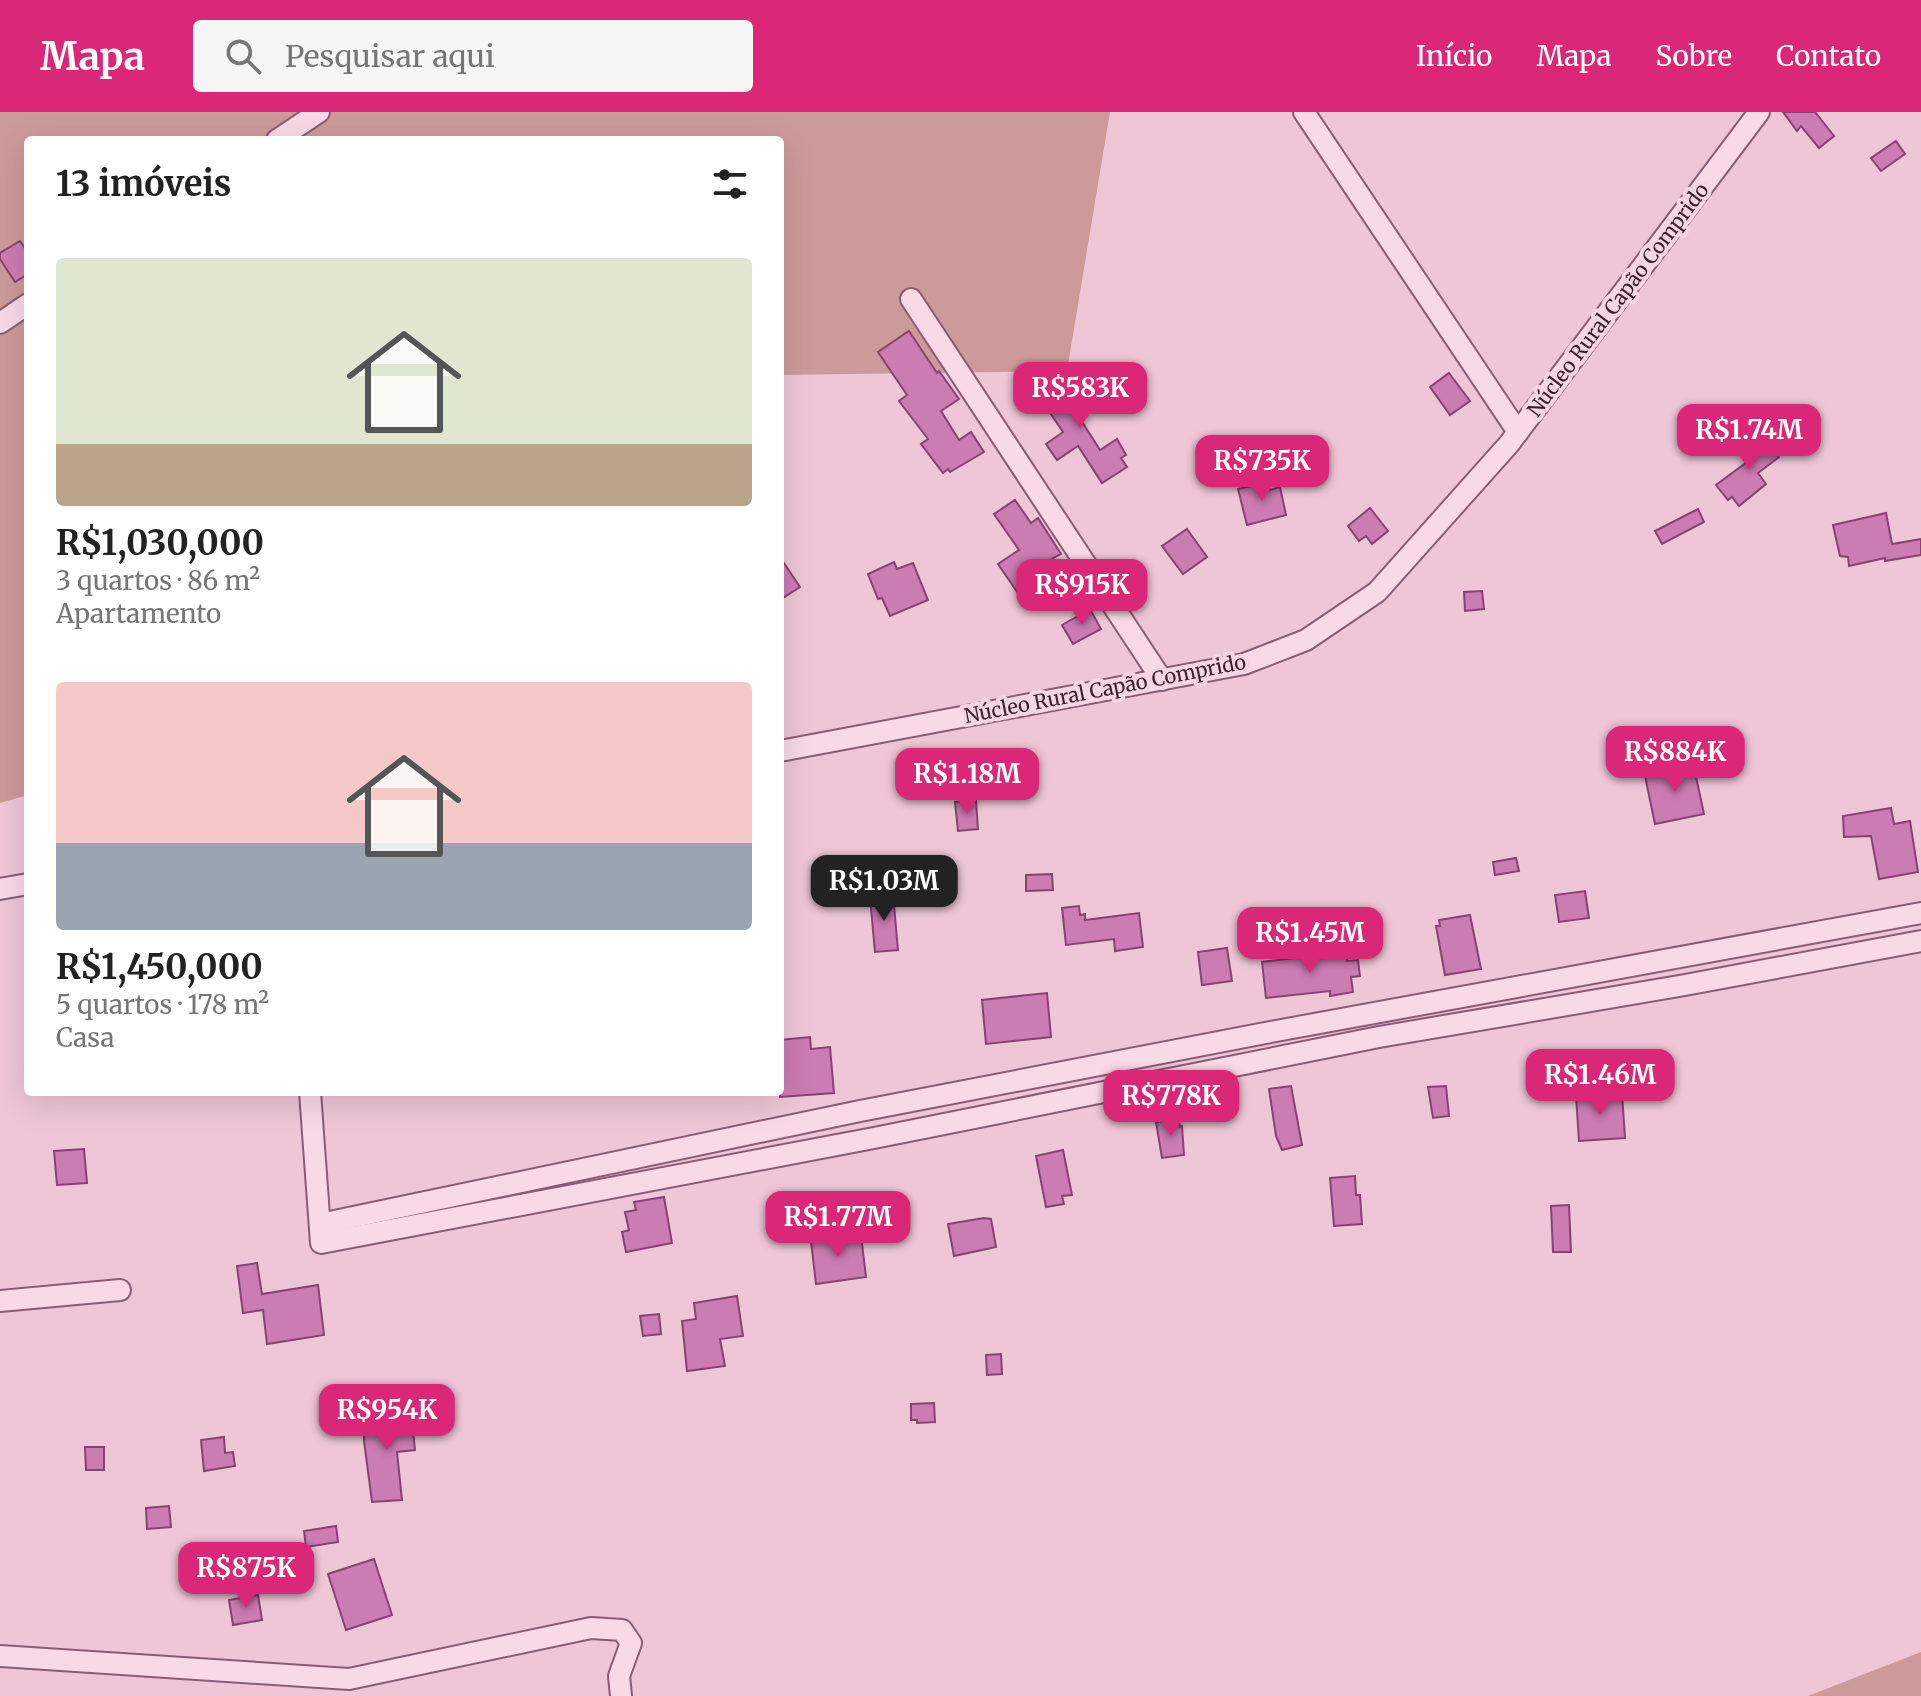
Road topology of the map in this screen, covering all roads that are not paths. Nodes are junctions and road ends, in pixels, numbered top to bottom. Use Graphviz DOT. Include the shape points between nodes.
graph roads {
  1 [pos="319,112"];
  2 [pos="1304,112"];
  3 [pos="1759,112"];
  4 [pos="283,136"];
  5 [pos="911,299"];
  6 [pos="24,307"];
  7 [pos="0,323"];
  8 [pos="1518,432"];
  9 [pos="1162,680"];
  10 [pos="784,750"];
  11 [pos="24,885"];
  12 [pos="0,889"];
  13 [pos="1921,913"];
  14 [pos="1921,941"];
  15 [pos="1725,949"];
  16 [pos="1730,976"];
  17 [pos="971,1090"];
  18 [pos="310,1096"];
  19 [pos="978,1117"];
  20 [pos="320,1234"];
  21 [pos="120,1290"];
  22 [pos="0,1301"];
  23 [pos="0,1656"];
  24 [pos="621,1696"];
  1 -- 4 [label="street"];
  2 -- 8 [label="street"];
  3 -- 8 [label="street, Núcleo Rural Capão Comprido"];
  5 -- 9 [label="street"];
  6 -- 7 [label="street"];
  8 -- 9 [label="street, Núcleo Rural Capão Comprido" via="1377,592 1306,640 1244,664"];
  9 -- 10 [label="street, Núcleo Rural Capão Comprido"];
  11 -- 12 [label="street"];
  13 -- 15 [label="street"];
  14 -- 16 [label="street"];
  15 -- 16 [label="street"];
  15 -- 17 [label="street"];
  16 -- 19 [label="street" via="1379,1037"];
  17 -- 19 [label="street"];
  17 -- 20 [label="street"];
  18 -- 20 [label="street"];
  19 -- 20 [label="street"];
  21 -- 22 [label="street"];
  23 -- 24 [label="street" via="349,1679 591,1628 622,1630 631,1643 619,1676"];
}
